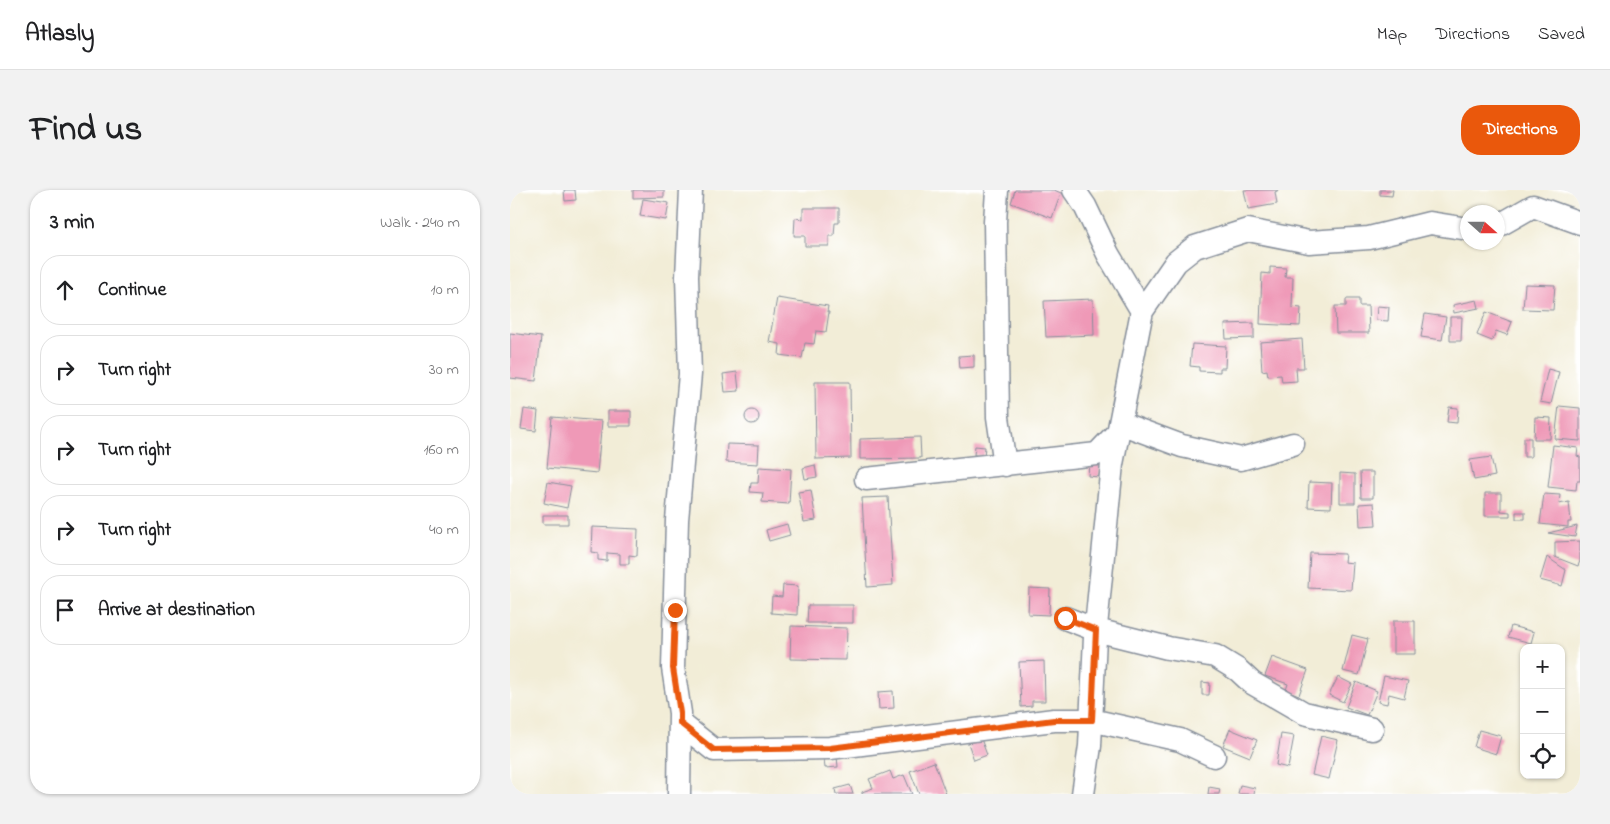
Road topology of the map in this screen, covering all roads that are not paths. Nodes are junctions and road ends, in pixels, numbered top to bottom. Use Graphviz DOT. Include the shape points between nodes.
graph roads {
  1 [pos="691,190"];
  2 [pos="997,190"];
  3 [pos="1074,190"];
  4 [pos="1505,222"];
  5 [pos="1580,223"];
  6 [pos="1460,228"];
  7 [pos="1142,311"];
  8 [pos="1119,428"];
  9 [pos="1293,444"];
  10 [pos="1005,465"];
  11 [pos="866,479"];
  12 [pos="1065,618"];
  13 [pos="1096,630"];
  14 [pos="1092,720"];
  15 [pos="680,723"];
  16 [pos="1372,729"];
  17 [pos="1214,756"];
  18 [pos="680,794"];
  19 [pos="1083,794"];
  1 -- 15 [label="street" via="687,277 690,374 677,520 673,668"];
  2 -- 10 [label="street" via="998,417"];
  3 -- 7 [label="street" via="1086,206 1108,254"];
  4 -- 5 [label="street" via="1533,206"];
  6 -- 7 [label="street" via="1430,223 1368,238 1309,242 1248,230 1195,247 1176,262"];
  7 -- 8 [label="street"];
  8 -- 9 [label="street" via="1241,459"];
  8 -- 10 [label="street" via="1097,454"];
  8 -- 13 [label="street" via="1112,464"];
  10 -- 11 [label="street"];
  12 -- 13 [label="street"];
  13 -- 14 [label="street"];
  13 -- 16 [label="street" via="1215,656 1252,683 1304,713"];
  14 -- 15 [label="street" via="1054,720 830,748 714,750"];
  14 -- 17 [label="street" via="1180,740"];
  14 -- 19 [label="street"];
  15 -- 18 [label="street"];
}
